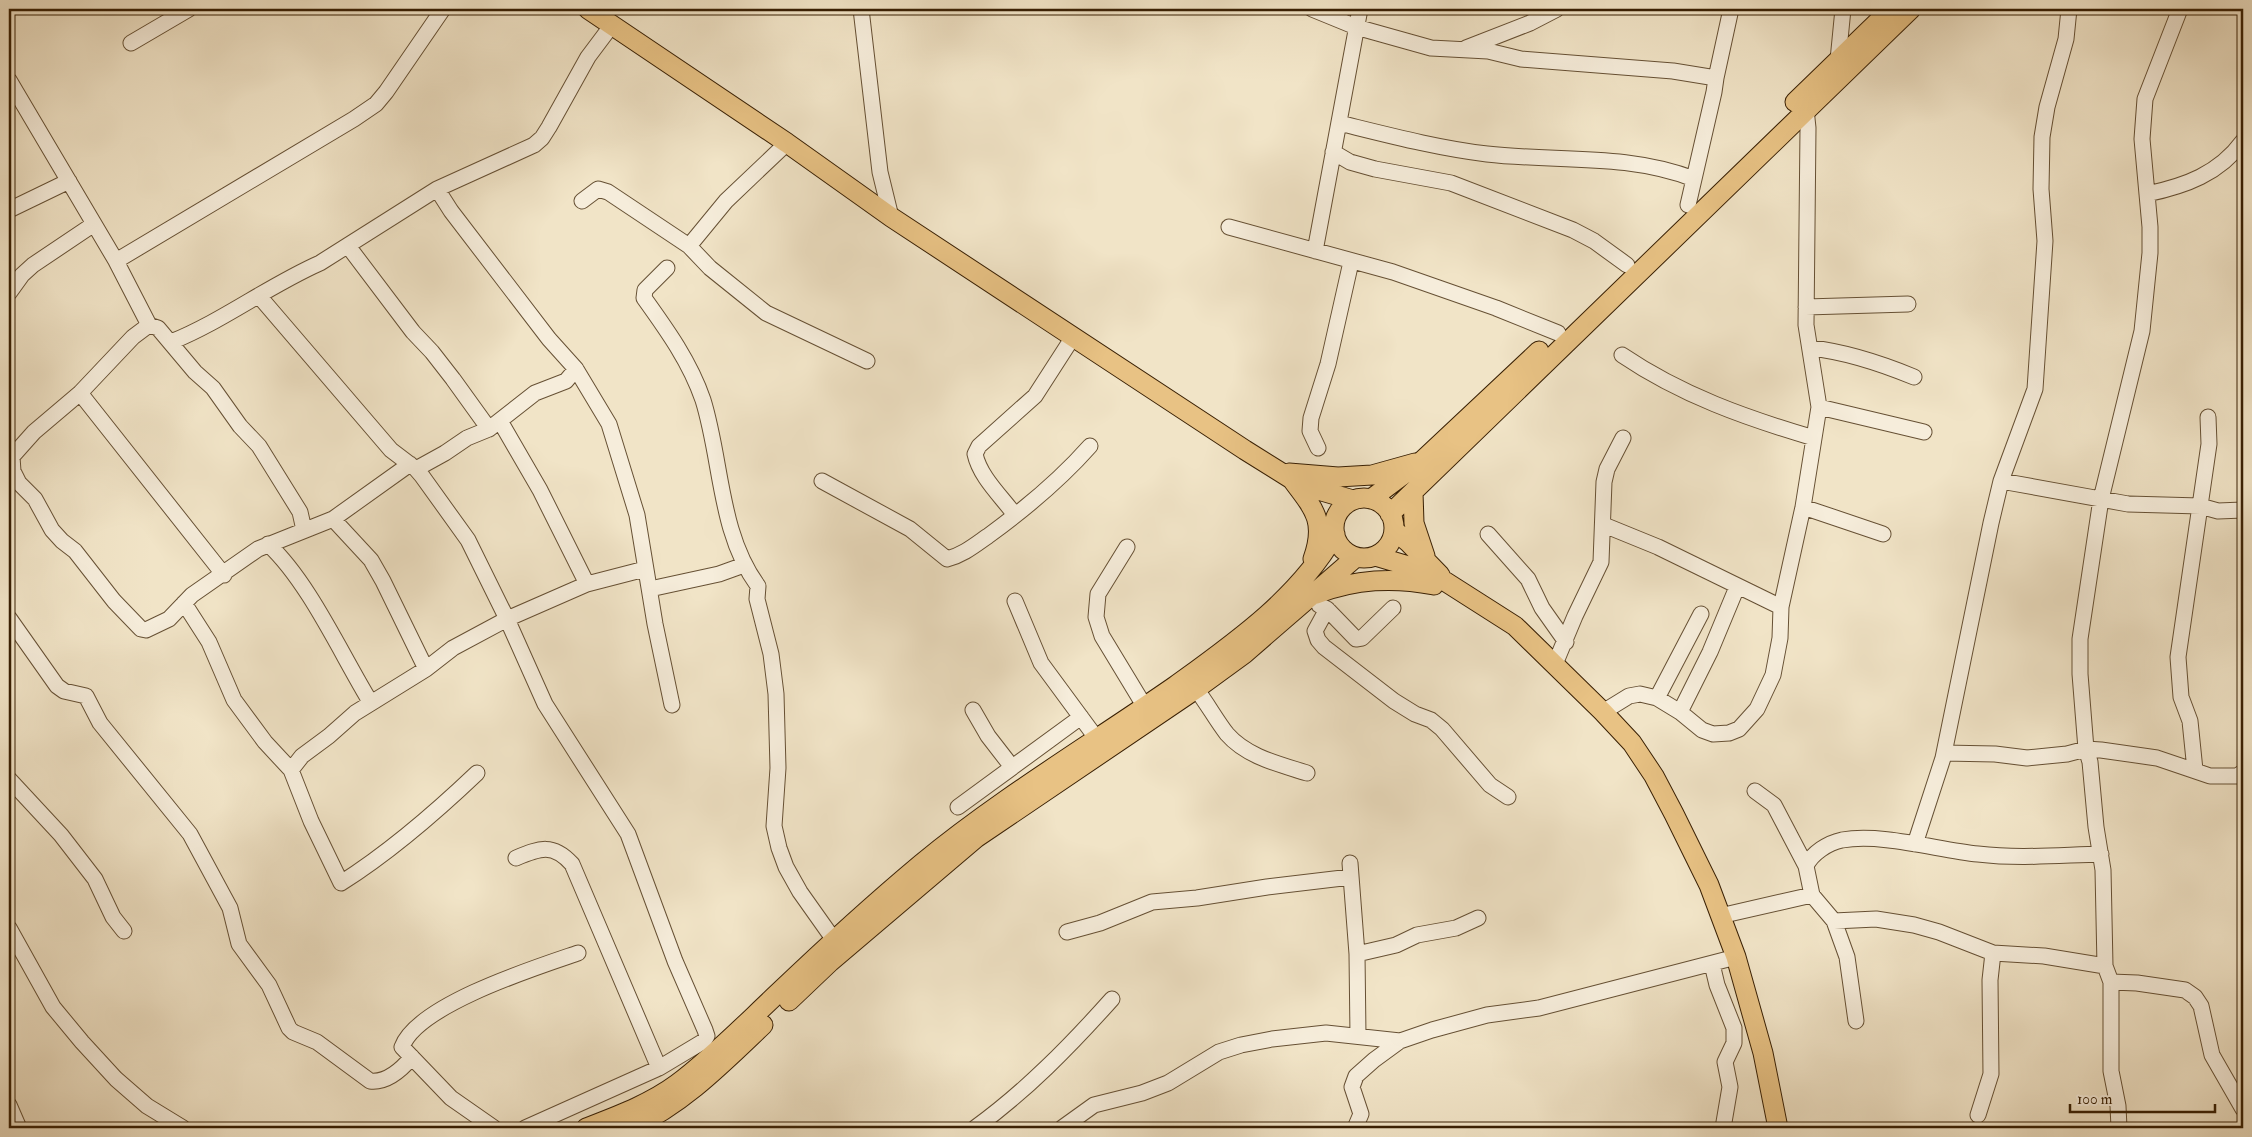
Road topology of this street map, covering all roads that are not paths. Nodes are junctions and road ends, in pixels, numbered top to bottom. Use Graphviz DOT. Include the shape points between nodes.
graph roads {
  1 [pos="189,9"];
  2 [pos="443,9"];
  3 [pos="588,9"];
  4 [pos="861,9"];
  5 [pos="1312,9"];
  6 [pos="1360,9"];
  7 [pos="1557,9"];
  8 [pos="1731,9"];
  9 [pos="1843,9"];
  10 [pos="1891,9"];
  11 [pos="1911,9"];
  12 [pos="2069,9"];
  13 [pos="2180,9"];
  14 [pos="612,25"];
  15 [pos="1356,26"];
  16 [pos="131,43"];
  17 [pos="1463,50"];
  18 [pos="1838,60"];
  19 [pos="1716,78"];
  20 [pos="9,80"];
  21 [pos="1806,109"];
  22 [pos="1339,123"];
  23 [pos="2243,141"];
  24 [pos="787,143"];
  25 [pos="1333,152"];
  26 [pos="1694,179"];
  27 [pos="69,181"];
  28 [pos="437,189"];
  29 [pos="2147,194"];
  30 [pos="582,201"];
  31 [pos="1688,205"];
  32 [pos="9,210"];
  33 [pos="891,217"];
  34 [pos="94,224"];
  35 [pos="1230,227"];
  36 [pos="348,246"];
  37 [pos="689,246"];
  38 [pos="1315,251"];
  39 [pos="116,261"];
  40 [pos="1351,262"];
  41 [pos="1627,265"];
  42 [pos="666,268"];
  43 [pos="9,293"];
  44 [pos="259,296"];
  45 [pos="1908,304"];
  46 [pos="1806,307"];
  47 [pos="148,325"];
  48 [pos="1558,333"];
  49 [pos="1073,337"];
  50 [pos="171,342"];
  51 [pos="1811,348"];
  52 [pos="1622,355"];
  53 [pos="867,361"];
  54 [pos="576,370"];
  55 [pos="1914,376"];
  56 [pos="80,393"];
  57 [pos="1818,407"];
  58 [pos="2208,417"];
  59 [pos="494,425"];
  60 [pos="1924,432"];
  61 [pos="1624,438"];
  62 [pos="1814,438"];
  63 [pos="1090,446"];
  64 [pos="1318,448"];
  65 [pos="10,459"];
  66 [pos="1423,460"];
  67 [pos="413,466"];
  68 [pos="1291,480"];
  69 [pos="822,481"];
  70 [pos="2002,481"];
  71 [pos="1413,492"];
  72 [pos="2101,499"];
  73 [pos="1362,500"];
  74 [pos="2200,506"];
  75 [pos="1803,507"];
  76 [pos="2243,510"];
  77 [pos="1015,515"];
  78 [pos="333,519"];
  79 [pos="1392,522"];
  80 [pos="1604,525"];
  81 [pos="304,530"];
  82 [pos="1335,530"];
  83 [pos="1488,534"];
  84 [pos="1883,534"];
  85 [pos="274,546"];
  86 [pos="1126,547"];
  87 [pos="1375,556"];
  88 [pos="1356,557"];
  89 [pos="1427,562"];
  90 [pos="744,565"];
  91 [pos="644,569"];
  92 [pos="224,575"];
  93 [pos="1304,578"];
  94 [pos="587,584"];
  95 [pos="1451,585"];
  96 [pos="1737,587"];
  97 [pos="650,590"];
  98 [pos="1306,600"];
  99 [pos="1015,601"];
  100 [pos="184,603"];
  101 [pos="1781,607"];
  102 [pos="1393,608"];
  103 [pos="1327,609"];
  104 [pos="1701,614"];
  105 [pos="9,618"];
  106 [pos="506,619"];
  107 [pos="1566,642"];
  108 [pos="1555,664"];
  109 [pos="426,669"];
  110 [pos="1196,689"];
  111 [pos="1657,698"];
  112 [pos="371,703"];
  113 [pos="672,704"];
  114 [pos="1145,707"];
  115 [pos="973,710"];
  116 [pos="1603,712"];
  117 [pos="1680,712"];
  118 [pos="1081,717"];
  119 [pos="1097,740"];
  120 [pos="2086,749"];
  121 [pos="1944,753"];
  122 [pos="1012,768"];
  123 [pos="291,770"];
  124 [pos="2195,770"];
  125 [pos="2243,772"];
  126 [pos="478,773"];
  127 [pos="1307,773"];
  128 [pos="9,779"];
  129 [pos="1755,792"];
  130 [pos="1508,797"];
  131 [pos="958,807"];
  132 [pos="1915,844"];
  133 [pos="2101,854"];
  134 [pos="516,858"];
  135 [pos="1806,866"];
  136 [pos="1812,895"];
  137 [pos="1720,916"];
  138 [pos="1478,918"];
  139 [pos="1834,921"];
  140 [pos="9,928"];
  141 [pos="124,931"];
  142 [pos="1067,932"];
  143 [pos="834,940"];
  144 [pos="578,953"];
  145 [pos="1993,953"];
  146 [pos="1357,954"];
  147 [pos="1736,957"];
  148 [pos="1712,964"];
  149 [pos="2105,966"];
  150 [pos="2111,982"];
  151 [pos="1112,999"];
  152 [pos="1856,1021"];
  153 [pos="1358,1036"];
  154 [pos="1400,1041"];
  155 [pos="412,1057"];
  156 [pos="659,1068"];
  157 [pos="9,1105"];
  158 [pos="2243,1109"];
  159 [pos="1978,1115"];
  160 [pos="19,1128"];
  161 [pos="183,1128"];
  162 [pos="494,1128"];
  163 [pos="526,1128"];
  164 [pos="586,1128"];
  165 [pos="631,1128"];
  166 [pos="975,1128"];
  167 [pos="1062,1128"];
  168 [pos="1349,1128"];
  169 [pos="1723,1128"];
  170 [pos="1778,1128"];
  171 [pos="2119,1128"];
  1 -- 16 [label="street"];
  2 -- 39 [label="street" via="376,104"];
  3 -- 14 [label="main road"];
  4 -- 33 [label="street" via="880,172"];
  5 -- 15 [label="street"];
  6 -- 15 [label="street"];
  7 -- 17 [label="street"];
  8 -- 19 [label="street"];
  9 -- 18 [label="street"];
  10 -- 18 [label="main road"];
  11 -- 21 [label="main road"];
  12 -- 70 [label="street" via="2066,39 2042,137 2045,242 2035,389"];
  13 -- 29 [label="street" via="2146,99 2142,139"];
  14 -- 24 [label="main road"];
  14 -- 28 [label="street" via="588,57 542,138 534,145"];
  15 -- 17 [label="street" via="1431,48"];
  15 -- 22 [label="street"];
  17 -- 19 [label="street" via="1488,51 1521,59 1673,71"];
  18 -- 31 [label="main road"];
  19 -- 26 [label="street"];
  20 -- 27 [label="street"];
  21 -- 46 [label="street"];
  21 -- 71 [label="main road"];
  22 -- 25 [label="street"];
  22 -- 26 [label="street" via="1413,141 1488,154 1612,161 1651,167"];
  23 -- 29 [label="street" via="2219,166 2204,176"];
  24 -- 33 [label="main road"];
  24 -- 37 [label="street" via="726,201"];
  25 -- 38 [label="street"];
  25 -- 41 [label="street" via="1350,162 1376,169 1452,183 1573,230"];
  26 -- 31 [label="street"];
  27 -- 32 [label="street"];
  27 -- 34 [label="street"];
  28 -- 36 [label="street"];
  28 -- 54 [label="street" via="549,339"];
  29 -- 72 [label="street" via="2150,253 2142,331"];
  30 -- 37 [label="street" via="602,188"];
  31 -- 41 [label="main road"];
  33 -- 49 [label="main road"];
  34 -- 39 [label="street"];
  34 -- 43 [label="street" via="33,265"];
  35 -- 38 [label="street"];
  36 -- 44 [label="street"];
  36 -- 59 [label="street" via="412,332"];
  37 -- 53 [label="street" via="710,268 766,313"];
  38 -- 40 [label="street"];
  39 -- 47 [label="street"];
  40 -- 48 [label="street" via="1393,272"];
  40 -- 64 [label="street" via="1328,364 1311,418 1310,432"];
  41 -- 48 [label="main road"];
  42 -- 90 [label="street" via="645,290 644,298 673,339 700,393 718,475"];
  44 -- 50 [label="street" via="201,330"];
  44 -- 67 [label="street" via="391,450"];
  45 -- 46 [label="street"];
  46 -- 51 [label="street"];
  47 -- 50 [label="street" via="158,328"];
  47 -- 56 [label="street"];
  48 -- 66 [label="main road"];
  49 -- 68 [label="main road"];
  49 -- 77 [label="street" via="1035,396 979,446 975,454 983,474"];
  50 -- 81 [label="street" via="259,446 300,512"];
  51 -- 55 [label="street" via="1873,360"];
  51 -- 57 [label="street"];
  52 -- 62 [label="street" via="1652,375 1700,399 1741,416"];
  54 -- 59 [label="street" via="566,381 534,394"];
  54 -- 91 [label="street" via="600,406 617,445 637,515"];
  56 -- 65 [label="street" via="34,432"];
  56 -- 92 [label="street"];
  57 -- 60 [label="street"];
  57 -- 62 [label="street"];
  58 -- 74 [label="street" via="2209,444"];
  59 -- 67 [label="street" via="440,456"];
  59 -- 94 [label="street" via="540,490"];
  61 -- 80 [label="street" via="1607,469 1604,482"];
  62 -- 75 [label="street"];
  63 -- 77 [label="street" via="1060,478"];
  65 -- 100 [label="street" via="19,483 35,499 52,530 75,551 114,601 141,629 148,630 169,619"];
  66 -- 68 [label="main road" via="1372,474"];
  66 -- 73 [label="main road"];
  67 -- 78 [label="street"];
  67 -- 106 [label="street" via="468,540"];
  68 -- 73 [label="main road"];
  68 -- 82 [label="main road"];
  68 -- 93 [label="main road" via="1313,509 1320,529 1316,551"];
  69 -- 77 [label="street" via="910,529 948,559 967,550"];
  70 -- 72 [label="street"];
  70 -- 121 [label="street"];
  71 -- 79 [label="main road"];
  71 -- 89 [label="main road" via="1414,523"];
  72 -- 74 [label="street" via="2128,504"];
  72 -- 120 [label="street" via="2080,639"];
  73 -- 79 [label="main road" via="1380,503"];
  73 -- 82 [label="main road" via="1342,508"];
  74 -- 76 [label="street" via="2218,511"];
  74 -- 124 [label="street" via="2178,657 2181,697 2190,720"];
  75 -- 84 [label="street"];
  75 -- 101 [label="street"];
  78 -- 81 [label="street"];
  78 -- 109 [label="street" via="371,560"];
  79 -- 87 [label="main road" via="1386,548"];
  79 -- 89 [label="main road"];
  80 -- 96 [label="street" via="1658,547"];
  80 -- 107 [label="street" via="1601,562"];
  81 -- 85 [label="street"];
  82 -- 88 [label="main road" via="1344,550"];
  82 -- 93 [label="main road" via="1323,556"];
  83 -- 107 [label="street" via="1528,579 1542,608"];
  85 -- 92 [label="street"];
  85 -- 112 [label="street" via="326,625"];
  86 -- 114 [label="street" via="1098,594 1096,617 1102,636"];
  87 -- 88 [label="main road"];
  87 -- 95 [label="main road"];
  88 -- 98 [label="main road"];
  89 -- 95 [label="main road"];
  90 -- 97 [label="street"];
  90 -- 143 [label="street" via="758,586 756,599 773,670 778,723 774,826 779,848 800,892"];
  91 -- 94 [label="street"];
  91 -- 97 [label="street"];
  92 -- 100 [label="street"];
  93 -- 114 [label="main road" via="1219,654"];
  94 -- 106 [label="street"];
  95 -- 98 [label="main road" via="1372,580 1350,583"];
  95 -- 108 [label="main road" via="1515,626"];
  96 -- 101 [label="street"];
  96 -- 117 [label="street"];
  97 -- 113 [label="street"];
  98 -- 103 [label="street"];
  98 -- 110 [label="main road" via="1244,654"];
  99 -- 118 [label="street" via="1042,663"];
  100 -- 123 [label="street" via="209,642 234,700"];
  101 -- 117 [label="street" via="1780,638 1773,674 1757,709 1739,729 1713,734 1695,726"];
  102 -- 103 [label="street" via="1362,638 1356,638"];
  103 -- 130 [label="street" via="1316,631 1324,647 1394,702 1431,720 1490,785"];
  104 -- 111 [label="street"];
  105 -- 155 [label="street" via="57,686 86,696 100,723 190,834 230,908 239,944 269,985 289,1028 317,1042 370,1081 382,1080 398,1072"];
  106 -- 109 [label="street" via="453,648"];
  106 -- 156 [label="street" via="545,704 628,834 674,961 705,1030 704,1040"];
  107 -- 108 [label="street"];
  108 -- 116 [label="main road"];
  109 -- 112 [label="street"];
  110 -- 127 [label="street" via="1227,734 1240,746 1269,761"];
  110 -- 165 [label="main road" via="976,838 830,962 695,1089 664,1111"];
  111 -- 116 [label="street" via="1640,694 1629,696"];
  111 -- 117 [label="street"];
  112 -- 123 [label="street" via="302,756"];
  114 -- 119 [label="main road"];
  115 -- 122 [label="street"];
  116 -- 137 [label="main road" via="1632,743 1654,776 1692,850"];
  118 -- 119 [label="street"];
  118 -- 122 [label="street"];
  119 -- 143 [label="main road" via="977,820"];
  120 -- 121 [label="street" via="2027,758"];
  120 -- 124 [label="street" via="2157,758"];
  120 -- 133 [label="street"];
  121 -- 132 [label="street"];
  122 -- 131 [label="street"];
  123 -- 126 [label="street" via="341,883 435,813"];
  124 -- 125 [label="street" via="2210,776 2226,777"];
  128 -- 141 [label="street" via="61,835 95,879 113,917"];
  129 -- 135 [label="street" via="1774,805"];
  132 -- 133 [label="street" via="1978,854 2037,857"];
  132 -- 135 [label="street" via="1840,840 1818,852"];
  133 -- 149 [label="street"];
  134 -- 156 [label="street" via="535,850 548,849 566,857 572,864"];
  135 -- 136 [label="street"];
  136 -- 137 [label="street"];
  136 -- 139 [label="street"];
  137 -- 147 [label="main road"];
  138 -- 146 [label="street" via="1456,928 1417,935 1396,945"];
  139 -- 145 [label="street" via="1876,918 1914,924"];
  139 -- 152 [label="street" via="1847,957"];
  140 -- 161 [label="street" via="53,1007 82,1042 116,1079 147,1106"];
  142 -- 146 [label="street" via="1152,902 1267,887 1351,870"];
  143 -- 164 [label="main road" via="722,1046 676,1084 654,1098"];
  144 -- 155 [label="street" via="479,989 444,1009 404,1040 402,1047"];
  145 -- 149 [label="street" via="2044,956"];
  145 -- 159 [label="street" via="1990,980 1991,1074"];
  146 -- 153 [label="street"];
  147 -- 148 [label="street"];
  147 -- 170 [label="main road" via="1763,1052"];
  148 -- 154 [label="street" via="1539,1008 1487,1015"];
  148 -- 169 [label="street" via="1734,1028 1734,1043 1725,1062 1730,1087"];
  149 -- 150 [label="street"];
  150 -- 158 [label="street" via="2137,982 2185,990 2195,997 2201,1006 2212,1055"];
  150 -- 171 [label="street" via="2111,1071"];
  151 -- 166 [label="street" via="1044,1070 990,1119"];
  153 -- 154 [label="street" via="1368,1041"];
  153 -- 167 [label="street" via="1326,1034 1272,1039 1220,1052 1168,1082 1094,1106"];
  154 -- 168 [label="street" via="1356,1076 1352,1087 1361,1114"];
  155 -- 162 [label="street" via="450,1098"];
  156 -- 163 [label="street"];
  157 -- 160 [label="street"];
}
